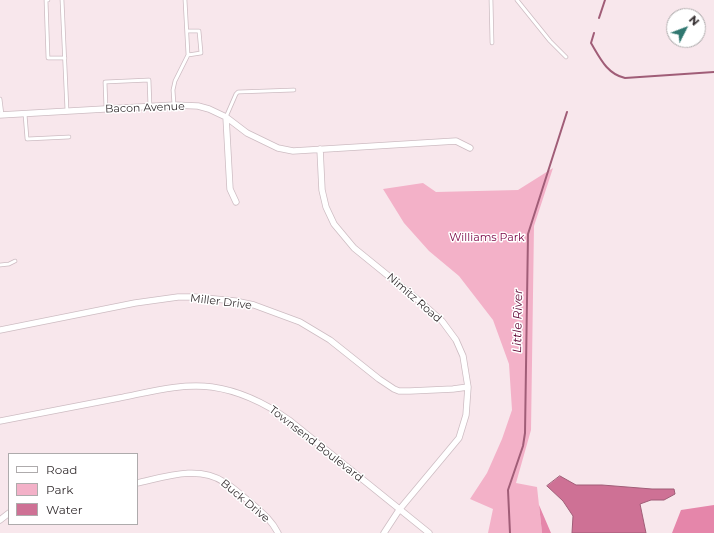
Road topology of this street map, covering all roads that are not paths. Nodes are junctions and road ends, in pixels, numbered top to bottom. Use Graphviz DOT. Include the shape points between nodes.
graph roads {
  1 [pos="48,0"];
  2 [pos="62,0"];
  3 [pos="185,0"];
  4 [pos="491,0"];
  5 [pos="518,0"];
  6 [pos="187,31"];
  7 [pos="492,43"];
  8 [pos="188,55"];
  9 [pos="566,57"];
  10 [pos="65,58"];
  11 [pos="294,90"];
  12 [pos="0,99"];
  13 [pos="174,106"];
  14 [pos="150,107"];
  15 [pos="106,109"];
  16 [pos="67,111"];
  17 [pos="25,114"];
  18 [pos="1,115"];
  19 [pos="226,117"];
  20 [pos="69,136"];
  21 [pos="470,148"];
  22 [pos="320,149"];
  23 [pos="236,202"];
  24 [pos="15,261"];
  25 [pos="0,265"];
  26 [pos="0,330"];
  27 [pos="468,387"];
  28 [pos="0,421"];
  29 [pos="138,483"];
  30 [pos="399,510"];
  31 [pos="8,514"];
  32 [pos="0,520"];
  33 [pos="278,533"];
  34 [pos="384,533"];
  35 [pos="429,533"];
  1 -- 10 [label="lane" via="48,58"];
  2 -- 10 [label="lane"];
  3 -- 6 [label="lane"];
  4 -- 7 [label="lane"];
  5 -- 9 [label="lane"];
  6 -- 8 [label="lane"];
  6 -- 8 [label="lane" via="199,31 201,54"];
  8 -- 13 [label="lane" via="175,81"];
  10 -- 16 [label="lane"];
  11 -- 19 [label="lane" via="238,92"];
  12 -- 18 [label="lane"];
  13 -- 14 [label="street, Bacon Avenue"];
  13 -- 19 [label="street, Bacon Avenue" via="198,106"];
  14 -- 15 [label="street, Bacon Avenue"];
  14 -- 15 [label="lane" via="149,80 105,82"];
  15 -- 16 [label="street, Bacon Avenue"];
  16 -- 17 [label="street, Bacon Avenue"];
  17 -- 18 [label="street, Bacon Avenue"];
  17 -- 20 [label="lane" via="27,139"];
  19 -- 22 [label="street, Bacon Avenue" via="247,133 278,148 293,151"];
  19 -- 23 [label="street" via="230,189"];
  21 -- 22 [label="street, Bacon Avenue" via="456,141"];
  22 -- 27 [label="street, Nimitz Road" via="322,190 334,224 354,248 442,321 456,340 463,356"];
  24 -- 25 [label="lane"];
  26 -- 27 [label="street, Miller Drive" via="178,297 235,301 254,305 300,322 330,340 379,379 399,391"];
  27 -- 30 [label="street, Nimitz Road" via="466,415 458,438"];
  28 -- 30 [label="street, Townsend Boulevard" via="177,386 225,390 252,397 272,408"];
  29 -- 33 [label="street, Buck Drive" via="187,473 216,477 263,513"];
  30 -- 34 [label="street, Nimitz Road"];
  30 -- 35 [label="street, Townsend Boulevard"];
  31 -- 32 [label="street"];
}
